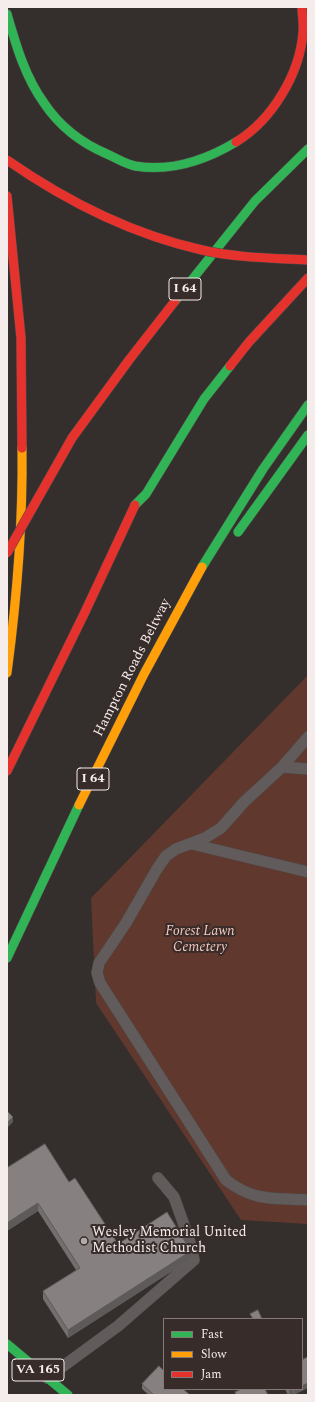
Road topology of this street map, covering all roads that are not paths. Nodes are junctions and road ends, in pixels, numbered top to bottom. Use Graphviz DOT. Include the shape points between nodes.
graph roads {
  1 [pos="302,7"];
  2 [pos="7,14"];
  3 [pos="308,149"];
  4 [pos="7,160"];
  5 [pos="7,196"];
  6 [pos="308,260"];
  7 [pos="308,278"];
  8 [pos="308,405"];
  9 [pos="308,435"];
  10 [pos="231,540"];
  11 [pos="7,553"];
  12 [pos="222,553"];
  13 [pos="174,616"];
  14 [pos="7,673"];
  15 [pos="308,737"];
  16 [pos="282,767"];
  17 [pos="308,769"];
  18 [pos="7,771"];
  19 [pos="192,844"];
  20 [pos="308,872"];
  21 [pos="7,958"];
  22 [pos="158,1178"];
  23 [pos="308,1200"];
  24 [pos="7,1344"];
  25 [pos="47,1378"];
  26 [pos="68,1395"];
  1 -- 2 [label="main road" via="303,33 296,66 285,90 259,124 211,156 180,166 158,168 134,166 113,157 64,127 45,106 27,75"];
  3 -- 11 [label="main road, I 64, bridge" via="255,201 129,360 72,438"];
  4 -- 6 [label="main road, bridge" via="36,182 63,196 115,221 152,234 202,250 254,257"];
  5 -- 14 [label="main road" via="21,338 23,499 15,614"];
  7 -- 18 [label="main road" via="249,342 204,398 146,494 134,506 86,612"];
  8 -- 13 [label="main road, Hampton Roads Beltway / I 64" via="247,493"];
  9 -- 10 [label="main road"];
  12 -- 13 [label="main road"];
  13 -- 21 [label="main road, Hampton Roads Beltway / I 64"];
  15 -- 16 [label="lane"];
  16 -- 17 [label="lane"];
  16 -- 19 [label="lane" via="244,802 221,828"];
  19 -- 20 [label="lane"];
  19 -- 23 [label="lane" via="176,849 166,856 157,868 126,923 99,963 97,973 100,984 226,1180 255,1197"];
  22 -- 25 [label="lane" via="174,1197 194,1260 118,1326"];
  24 -- 25 [label="main road, VA 165"];
  25 -- 26 [label="main road, VA 165"];
}
